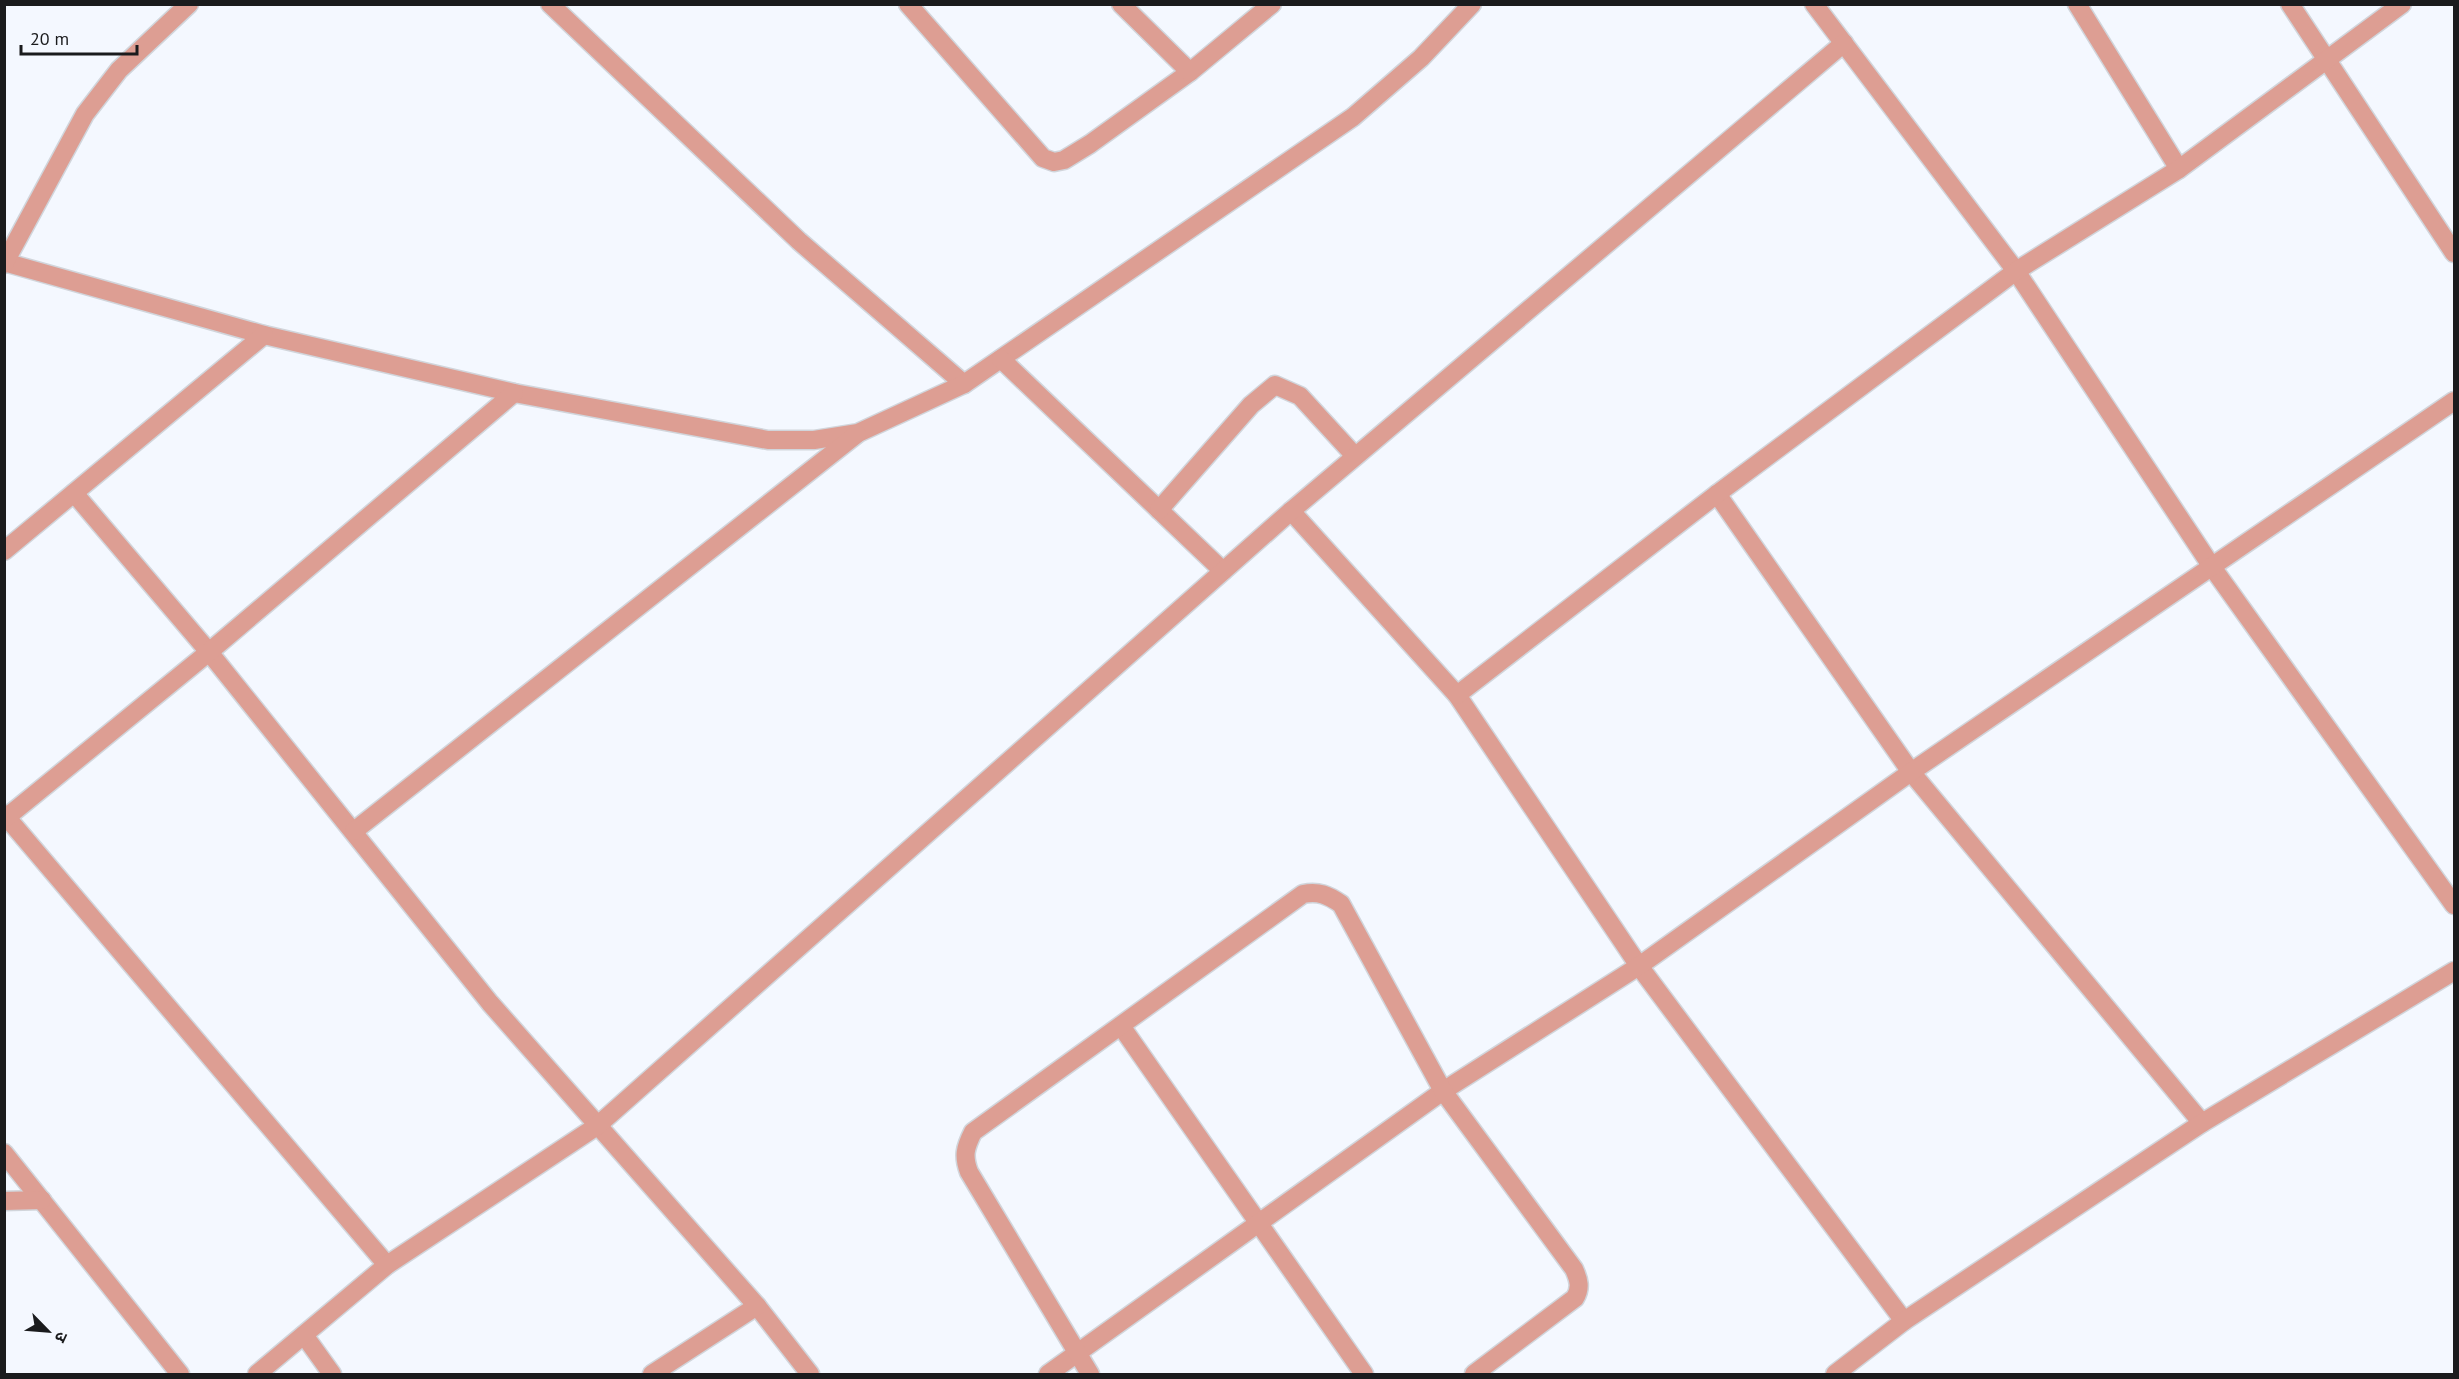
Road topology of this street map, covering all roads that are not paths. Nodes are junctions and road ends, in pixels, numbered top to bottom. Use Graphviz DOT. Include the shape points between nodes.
graph roads {
  1 [pos="189,4"];
  2 [pos="550,4"];
  3 [pos="908,4"];
  4 [pos="1121,4"];
  5 [pos="1272,4"];
  6 [pos="1472,4"];
  7 [pos="1814,4"];
  8 [pos="2078,4"];
  9 [pos="2290,4"];
  10 [pos="2402,4"];
  11 [pos="1844,43"];
  12 [pos="2327,60"];
  13 [pos="1191,72"];
  14 [pos="2179,170"];
  15 [pos="2454,253"];
  16 [pos="5,263"];
  17 [pos="2016,271"];
  18 [pos="264,335"];
  19 [pos="1001,359"];
  20 [pos="964,384"];
  21 [pos="514,393"];
  22 [pos="2454,401"];
  23 [pos="858,433"];
  24 [pos="1355,456"];
  25 [pos="74,493"];
  26 [pos="1717,494"];
  27 [pos="1159,510"];
  28 [pos="1291,511"];
  29 [pos="4,551"];
  30 [pos="2212,567"];
  31 [pos="1223,571"];
  32 [pos="209,652"];
  33 [pos="1457,695"];
  34 [pos="1911,772"];
  35 [pos="6,815"];
  36 [pos="354,831"];
  37 [pos="2454,905"];
  38 [pos="1639,966"];
  39 [pos="2454,971"];
  40 [pos="1121,1026"];
  41 [pos="1443,1091"];
  42 [pos="2202,1123"];
  43 [pos="597,1126"];
  44 [pos="4,1153"];
  45 [pos="42,1200"];
  46 [pos="4,1201"];
  47 [pos="1258,1226"];
  48 [pos="387,1265"];
  49 [pos="757,1306"];
  50 [pos="1904,1321"];
  51 [pos="304,1335"];
  52 [pos="1076,1354"];
  53 [pos="180,1374"];
  54 [pos="257,1374"];
  55 [pos="332,1374"];
  56 [pos="652,1374"];
  57 [pos="810,1374"];
  58 [pos="1048,1374"];
  59 [pos="1090,1374"];
  60 [pos="1364,1374"];
  61 [pos="1474,1374"];
  62 [pos="1835,1374"];
  1 -- 16 [label="street" via="118,70 85,114"];
  2 -- 20 [label="street" via="799,241"];
  3 -- 13 [label="street" via="1043,158 1054,162 1090,144"];
  4 -- 13 [label="street"];
  5 -- 13 [label="street"];
  6 -- 19 [label="street" via="1421,58 1353,117"];
  7 -- 11 [label="street"];
  8 -- 14 [label="street"];
  9 -- 12 [label="street"];
  10 -- 12 [label="street"];
  11 -- 17 [label="street"];
  11 -- 24 [label="street"];
  12 -- 14 [label="street"];
  12 -- 15 [label="street"];
  14 -- 17 [label="street"];
  16 -- 18 [label="street"];
  17 -- 26 [label="street"];
  17 -- 30 [label="street"];
  18 -- 21 [label="street"];
  18 -- 25 [label="street"];
  19 -- 20 [label="street"];
  19 -- 27 [label="street"];
  20 -- 23 [label="street"];
  21 -- 23 [label="street" via="768,440 814,440"];
  21 -- 32 [label="street"];
  22 -- 30 [label="street"];
  23 -- 36 [label="street"];
  24 -- 27 [label="street" via="1300,396 1275,385 1251,405"];
  24 -- 28 [label="street"];
  25 -- 29 [label="street"];
  25 -- 32 [label="street"];
  26 -- 33 [label="street"];
  26 -- 34 [label="street"];
  27 -- 31 [label="street"];
  28 -- 31 [label="street"];
  28 -- 33 [label="street"];
  30 -- 34 [label="street"];
  30 -- 37 [label="street"];
  31 -- 43 [label="street"];
  32 -- 35 [label="street"];
  32 -- 36 [label="street"];
  33 -- 38 [label="street"];
  34 -- 38 [label="street"];
  34 -- 42 [label="street"];
  35 -- 48 [label="street"];
  36 -- 43 [label="street" via="490,1003"];
  38 -- 41 [label="street"];
  38 -- 50 [label="street"];
  39 -- 42 [label="street"];
  40 -- 41 [label="street" via="1303,894 1316,892 1341,904"];
  40 -- 47 [label="street"];
  40 -- 52 [label="street" via="973,1132 964,1152 969,1173"];
  41 -- 47 [label="street"];
  41 -- 61 [label="street" via="1579,1280 1575,1298"];
  42 -- 50 [label="street"];
  43 -- 48 [label="street"];
  43 -- 49 [label="street"];
  44 -- 45 [label="street"];
  45 -- 46 [label="street"];
  45 -- 53 [label="street"];
  47 -- 52 [label="street"];
  47 -- 60 [label="street"];
  48 -- 51 [label="street"];
  49 -- 56 [label="street"];
  49 -- 57 [label="street"];
  50 -- 62 [label="street"];
  51 -- 54 [label="street"];
  51 -- 55 [label="street"];
  52 -- 58 [label="street"];
  52 -- 59 [label="street"];
}
